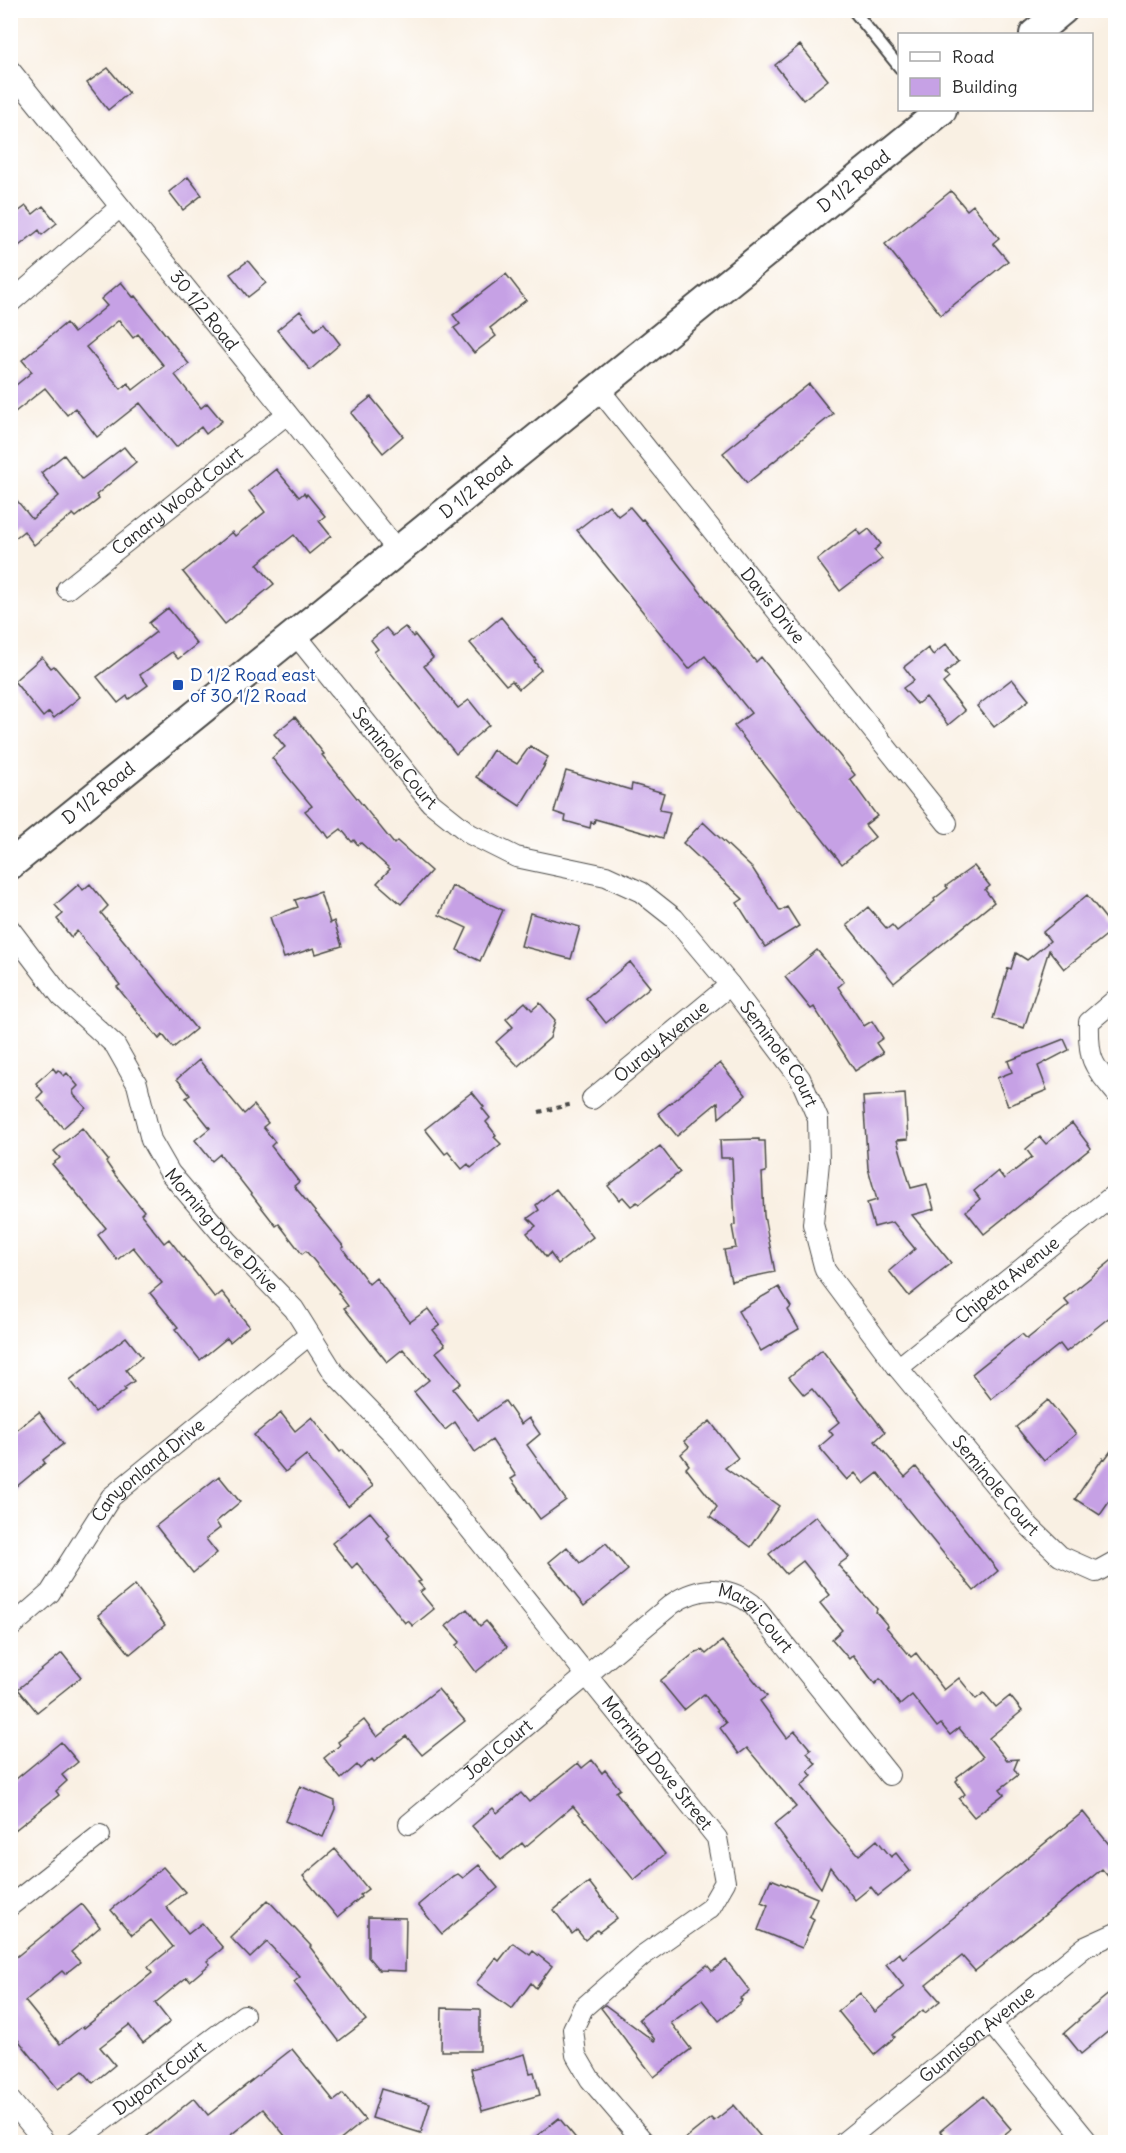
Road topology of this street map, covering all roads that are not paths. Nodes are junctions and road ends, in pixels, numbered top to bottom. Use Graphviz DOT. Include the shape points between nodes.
graph roads {
  1 [pos="853,10"];
  2 [pos="1063,10"];
  3 [pos="1035,33"];
  4 [pos="898,66"];
  5 [pos="10,70"];
  6 [pos="937,111"];
  7 [pos="120,207"];
  8 [pos="10,303"];
  9 [pos="598,388"];
  10 [pos="287,414"];
  11 [pos="398,551"];
  12 [pos="67,588"];
  13 [pos="295,634"];
  14 [pos="947,823"];
  15 [pos="10,865"];
  16 [pos="10,929"];
  17 [pos="730,985"];
  18 [pos="1116,999"];
  19 [pos="1116,1093"];
  20 [pos="592,1099"];
  21 [pos="1116,1193"];
  22 [pos="309,1335"];
  23 [pos="898,1368"];
  24 [pos="460,1518"];
  25 [pos="1116,1561"];
  26 [pos="10,1628"];
  27 [pos="586,1676"];
  28 [pos="889,1775"];
  29 [pos="409,1824"];
  30 [pos="100,1835"];
  31 [pos="10,1906"];
  32 [pos="1116,1933"];
  33 [pos="244,2015"];
  34 [pos="991,2022"];
  35 [pos="10,2100"];
  36 [pos="45,2142"];
  37 [pos="75,2142"];
  38 [pos="644,2142"];
  39 [pos="844,2142"];
  40 [pos="1088,2142"];
  1 -- 4 [label="lane"];
  2 -- 3 [label="main road"];
  5 -- 7 [label="street, 30 1/2 Road"];
  6 -- 9 [label="main road, D 1/2 Road"];
  7 -- 8 [label="street"];
  7 -- 10 [label="street, 30 1/2 Road"];
  9 -- 11 [label="main road, D 1/2 Road"];
  9 -- 14 [label="street, Davis Drive"];
  10 -- 11 [label="street, 30 1/2 Road"];
  10 -- 12 [label="street, Canary Wood Court"];
  11 -- 13 [label="main road, D 1/2 Road"];
  13 -- 15 [label="main road, D 1/2 Road"];
  13 -- 17 [label="street, Seminole Court" via="431,803 470,834 516,857 606,876 641,892 674,918"];
  16 -- 22 [label="street, Morning Dove Drive" via="61,996 115,1045 136,1084 151,1140 170,1173 228,1241 294,1308"];
  17 -- 20 [label="street, Ouray Avenue"];
  17 -- 23 [label="street, Seminole Court" via="800,1078 818,1119 819,1162 813,1224 825,1270"];
  18 -- 19 [label="street" via="1089,1022 1088,1047 1095,1067"];
  21 -- 23 [label="street, Chipeta Avenue"];
  22 -- 24 [label="street, Morning Dove Drive" via="334,1373 396,1437"];
  22 -- 26 [label="street, Canyonland Drive" via="111,1497 50,1593"];
  23 -- 25 [label="street, Seminole Court" via="1029,1526 1060,1556 1096,1572"];
  24 -- 27 [label="street, Morning Dove Street"];
  27 -- 28 [label="street, Margi Court" via="685,1596 708,1589 731,1592 752,1604"];
  27 -- 29 [label="street, Joel Court"];
  27 -- 38 [label="street, Morning Dove Street" via="717,1838 725,1882 710,1908 642,1956 583,2008 573,2029 576,2055 585,2071"];
  30 -- 31 [label="street"];
  32 -- 34 [label="street, Gunnison Avenue" via="1085,1947"];
  33 -- 37 [label="street, Dupont Court"];
  34 -- 39 [label="street, Gunnison Avenue"];
  34 -- 40 [label="street"];
  35 -- 36 [label="street"];
}
